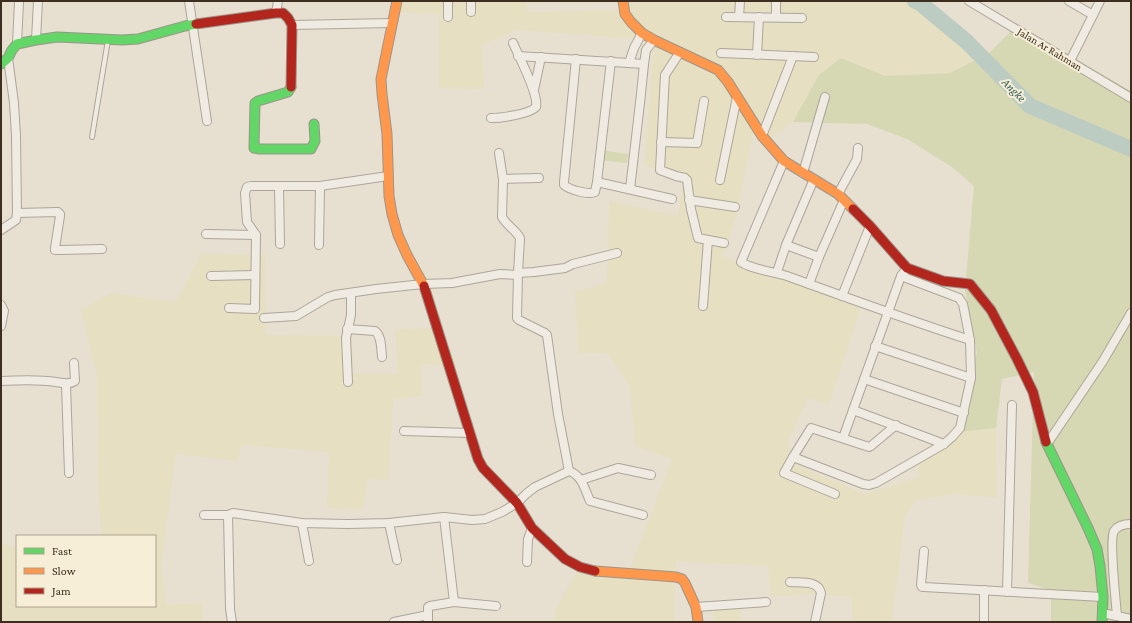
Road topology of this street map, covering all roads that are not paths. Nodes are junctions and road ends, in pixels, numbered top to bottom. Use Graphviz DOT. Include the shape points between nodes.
graph roads {
  1 [pos="38,1"];
  2 [pos="189,1"];
  3 [pos="278,1"];
  4 [pos="397,1"];
  5 [pos="448,1"];
  6 [pos="471,1"];
  7 [pos="623,1"];
  8 [pos="740,1"];
  9 [pos="776,1"];
  10 [pos="969,1"];
  11 [pos="1069,1"];
  12 [pos="1100,1"];
  13 [pos="19,2"];
  14 [pos="471,12"];
  15 [pos="276,13"];
  16 [pos="1092,15"];
  17 [pos="448,17"];
  18 [pos="726,17"];
  19 [pos="739,17"];
  20 [pos="759,17"];
  21 [pos="776,17"];
  22 [pos="802,18"];
  23 [pos="392,23"];
  24 [pos="192,25"];
  25 [pos="292,25"];
  26 [pos="642,33"];
  27 [pos="36,40"];
  28 [pos="108,40"];
  29 [pos="654,40"];
  30 [pos="513,43"];
  31 [pos="17,44"];
  32 [pos="680,52"];
  33 [pos="721,53"];
  34 [pos="757,55"];
  35 [pos="518,56"];
  36 [pos="793,56"];
  37 [pos="541,57"];
  38 [pos="814,57"];
  39 [pos="576,59"];
  40 [pos="5,61"];
  41 [pos="1070,61"];
  42 [pos="611,62"];
  43 [pos="629,63"];
  44 [pos="644,64"];
  45 [pos="534,90"];
  46 [pos="737,96"];
  47 [pos="825,97"];
  48 [pos="1131,98"];
  49 [pos="704,100"];
  50 [pos="491,118"];
  51 [pos="207,121"];
  52 [pos="314,124"];
  53 [pos="762,136"];
  54 [pos="92,138"];
  55 [pos="661,142"];
  56 [pos="858,148"];
  57 [pos="499,153"];
  58 [pos="784,161"];
  59 [pos="803,173"];
  60 [pos="388,176"];
  61 [pos="539,178"];
  62 [pos="503,179"];
  63 [pos="814,179"];
  64 [pos="720,180"];
  65 [pos="597,182"];
  66 [pos="279,186"];
  67 [pos="320,186"];
  68 [pos="630,189"];
  69 [pos="841,197"];
  70 [pos="672,199"];
  71 [pos="689,200"];
  72 [pos="735,207"];
  73 [pos="17,213"];
  74 [pos="870,226"];
  75 [pos="1,230"];
  76 [pos="206,234"];
  77 [pos="256,235"];
  78 [pos="708,240"];
  79 [pos="724,243"];
  80 [pos="280,244"];
  81 [pos="786,244"];
  82 [pos="319,245"];
  83 [pos="102,249"];
  84 [pos="617,253"];
  85 [pos="819,257"];
  86 [pos="907,268"];
  87 [pos="777,272"];
  88 [pos="518,274"];
  89 [pos="256,275"];
  90 [pos="211,276"];
  91 [pos="901,276"];
  92 [pos="423,284"];
  93 [pos="809,284"];
  94 [pos="351,293"];
  95 [pos="842,296"];
  96 [pos="1,305"];
  97 [pos="703,306"];
  98 [pos="229,308"];
  99 [pos="887,312"];
  100 [pos="1131,313"];
  101 [pos="264,318"];
  102 [pos="1,326"];
  103 [pos="347,329"];
  104 [pos="970,340"];
  105 [pos="875,346"];
  106 [pos="382,357"];
  107 [pos="74,363"];
  108 [pos="971,378"];
  109 [pos="864,379"];
  110 [pos="1,381"];
  111 [pos="348,382"];
  112 [pos="66,384"];
  113 [pos="1012,405"];
  114 [pos="853,410"];
  115 [pos="964,413"];
  116 [pos="896,426"];
  117 [pos="404,431"];
  118 [pos="469,433"];
  119 [pos="843,438"];
  120 [pos="944,444"];
  121 [pos="1047,444"];
  122 [pos="794,457"];
  123 [pos="569,470"];
  124 [pos="69,474"];
  125 [pos="651,475"];
  126 [pos="581,480"];
  127 [pos="835,494"];
  128 [pos="517,503"];
  129 [pos="204,515"];
  130 [pos="643,515"];
  131 [pos="228,516"];
  132 [pos="444,517"];
  133 [pos="389,522"];
  134 [pos="302,523"];
  135 [pos="1131,524"];
  136 [pos="532,528"];
  137 [pos="924,551"];
  138 [pos="397,560"];
  139 [pos="308,561"];
  140 [pos="527,562"];
  141 [pos="790,582"];
  142 [pos="984,590"];
  143 [pos="1007,592"];
  144 [pos="1103,597"];
  145 [pos="454,602"];
  146 [pos="766,602"];
  147 [pos="496,606"];
  148 [pos="696,607"];
  149 [pos="1117,616"];
  150 [pos="428,618"];
  151 [pos="1102,618"];
  152 [pos="1131,619"];
  153 [pos="232,622"];
  154 [pos="394,622"];
  155 [pos="698,622"];
  156 [pos="815,622"];
  157 [pos="984,622"];
  1 -- 27 [label="street"];
  2 -- 24 [label="street"];
  3 -- 15 [label="street"];
  4 -- 23 [label="street"];
  5 -- 17 [label="street"];
  6 -- 14 [label="street"];
  7 -- 26 [label="street" via="625,14"];
  8 -- 19 [label="street"];
  9 -- 21 [label="street"];
  10 -- 41 [label="street, Jalan Ar Rahman"];
  11 -- 16 [label="street"];
  12 -- 16 [label="street"];
  13 -- 31 [label="street"];
  15 -- 24 [label="street"];
  15 -- 25 [label="street" via="283,13"];
  16 -- 41 [label="street"];
  18 -- 19 [label="street"];
  19 -- 20 [label="street"];
  20 -- 21 [label="street"];
  20 -- 34 [label="street"];
  21 -- 22 [label="street"];
  23 -- 25 [label="street"];
  23 -- 60 [label="street" via="381,79"];
  24 -- 28 [label="street" via="138,39"];
  24 -- 51 [label="street"];
  25 -- 52 [label="street" via="291,87 288,92 255,103 254,148 312,149 315,144"];
  26 -- 29 [label="street"];
  26 -- 43 [label="street"];
  27 -- 28 [label="street" via="57,37"];
  27 -- 31 [label="street"];
  28 -- 54 [label="lane"];
  29 -- 32 [label="street"];
  29 -- 44 [label="street" via="646,50"];
  30 -- 35 [label="street"];
  31 -- 40 [label="street"];
  32 -- 46 [label="street" via="718,70"];
  32 -- 55 [label="street" via="666,75"];
  33 -- 34 [label="street"];
  34 -- 36 [label="street"];
  35 -- 37 [label="street"];
  35 -- 45 [label="street"];
  36 -- 38 [label="street"];
  36 -- 53 [label="street"];
  37 -- 39 [label="street"];
  37 -- 45 [label="street"];
  39 -- 42 [label="street"];
  39 -- 65 [label="street" via="564,185 592,193 595,192"];
  40 -- 73 [label="street" via="14,103"];
  41 -- 48 [label="street, Jalan Ar Rahman"];
  42 -- 43 [label="street"];
  42 -- 65 [label="street"];
  43 -- 44 [label="street"];
  44 -- 68 [label="street"];
  45 -- 50 [label="street" via="537,104 534,110"];
  46 -- 53 [label="street"];
  46 -- 64 [label="street"];
  47 -- 59 [label="street"];
  49 -- 55 [label="street" via="697,143"];
  53 -- 58 [label="street"];
  55 -- 71 [label="street" via="660,170 685,178"];
  56 -- 69 [label="street" via="857,159"];
  57 -- 62 [label="street"];
  58 -- 59 [label="street"];
  58 -- 87 [label="street" via="741,262 745,266"];
  59 -- 63 [label="street"];
  60 -- 67 [label="street"];
  60 -- 92 [label="street" via="389,203 394,224 402,246"];
  61 -- 62 [label="street"];
  62 -- 88 [label="street" via="502,217 520,238"];
  63 -- 69 [label="street"];
  63 -- 81 [label="street"];
  65 -- 68 [label="street"];
  66 -- 67 [label="street"];
  66 -- 77 [label="street" via="247,187 246,222"];
  66 -- 80 [label="street"];
  67 -- 82 [label="street"];
  68 -- 70 [label="street"];
  69 -- 74 [label="street"];
  69 -- 85 [label="street"];
  71 -- 72 [label="street"];
  71 -- 78 [label="street" via="698,238"];
  73 -- 75 [label="street" via="16,220"];
  73 -- 83 [label="street" via="58,212 60,216 55,250"];
  74 -- 86 [label="street"];
  74 -- 95 [label="street"];
  76 -- 77 [label="street"];
  77 -- 89 [label="street"];
  78 -- 79 [label="street"];
  78 -- 97 [label="street"];
  81 -- 85 [label="street"];
  81 -- 87 [label="street"];
  84 -- 88 [label="street" via="565,268"];
  85 -- 93 [label="street"];
  86 -- 91 [label="street"];
  86 -- 121 [label="street" via="943,281 970,284 991,310 1033,392"];
  87 -- 93 [label="street"];
  88 -- 92 [label="street" via="500,274 452,283"];
  88 -- 123 [label="street" via="517,318 545,333 548,338 558,414"];
  89 -- 90 [label="street"];
  89 -- 98 [label="street" via="256,309"];
  91 -- 99 [label="street"];
  91 -- 104 [label="street" via="959,298 963,304"];
  92 -- 94 [label="street"];
  92 -- 118 [label="street"];
  93 -- 95 [label="street"];
  94 -- 101 [label="street" via="328,297 296,316"];
  94 -- 103 [label="street"];
  95 -- 99 [label="street"];
  96 -- 102 [label="street" via="4,313"];
  99 -- 104 [label="street"];
  99 -- 105 [label="street"];
  100 -- 121 [label="street" via="1103,361"];
  103 -- 106 [label="street" via="378,332"];
  103 -- 111 [label="street"];
  104 -- 108 [label="street"];
  105 -- 108 [label="street"];
  105 -- 109 [label="street"];
  107 -- 112 [label="street" via="74,382"];
  108 -- 115 [label="street"];
  109 -- 114 [label="street"];
  109 -- 115 [label="street"];
  110 -- 112 [label="street" via="46,381"];
  112 -- 124 [label="street"];
  113 -- 143 [label="street"];
  114 -- 116 [label="street"];
  114 -- 119 [label="street"];
  115 -- 120 [label="street" via="960,428"];
  116 -- 119 [label="street" via="869,447"];
  116 -- 120 [label="street"];
  117 -- 118 [label="street"];
  118 -- 128 [label="street" via="483,468"];
  119 -- 122 [label="street" via="811,428"];
  120 -- 122 [label="street" via="869,485"];
  121 -- 144 [label="street" via="1097,549"];
  122 -- 127 [label="street" via="784,474"];
  123 -- 126 [label="street"];
  123 -- 128 [label="street" via="535,487"];
  125 -- 126 [label="street" via="618,468"];
  126 -- 130 [label="street" via="590,501"];
  128 -- 132 [label="street" via="485,519"];
  128 -- 136 [label="street"];
  129 -- 131 [label="street"];
  131 -- 134 [label="street" via="233,513"];
  131 -- 153 [label="street"];
  132 -- 133 [label="street"];
  132 -- 145 [label="street"];
  133 -- 134 [label="street"];
  133 -- 138 [label="street"];
  134 -- 139 [label="street"];
  135 -- 149 [label="street" via="1120,526 1113,534"];
  136 -- 140 [label="street" via="528,539"];
  136 -- 148 [label="street" via="565,559 580,567 596,571 682,579"];
  137 -- 142 [label="street" via="922,587"];
  141 -- 156 [label="street" via="811,584 820,589"];
  142 -- 143 [label="street"];
  142 -- 157 [label="street"];
  143 -- 144 [label="street"];
  144 -- 151 [label="street"];
  145 -- 147 [label="street"];
  145 -- 150 [label="street" via="430,606"];
  146 -- 148 [label="street"];
  148 -- 155 [label="street"];
  149 -- 151 [label="street"];
  149 -- 152 [label="street"];
  150 -- 154 [label="street"];
}
